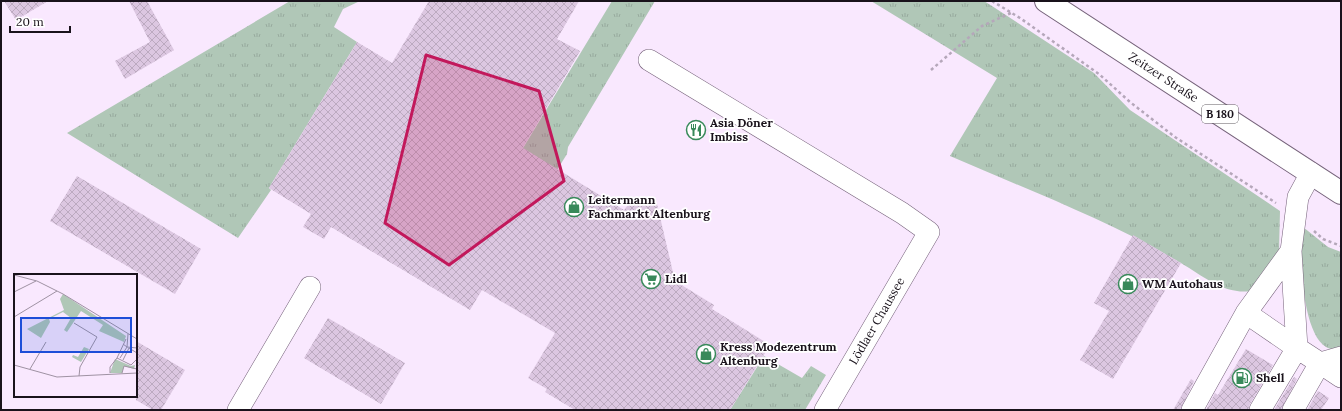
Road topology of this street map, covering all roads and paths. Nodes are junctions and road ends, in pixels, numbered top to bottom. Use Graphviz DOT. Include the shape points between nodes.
graph roads {
  1 [pos="992,1"];
  2 [pos="1046,1"];
  3 [pos="1012,13"];
  4 [pos="649,60"];
  5 [pos="931,70"];
  6 [pos="1311,173"];
  7 [pos="1341,193"];
  8 [pos="1295,216"];
  9 [pos="1341,246"];
  10 [pos="1291,251"];
  11 [pos="310,287"];
  12 [pos="1246,313"];
  13 [pos="1297,348"];
  14 [pos="1341,357"];
  15 [pos="1320,363"];
  16 [pos="1341,377"];
  17 [pos="238,410"];
  18 [pos="825,410"];
  19 [pos="1192,410"];
  20 [pos="1260,410"];
  21 [pos="1294,410"];
  1 -- 3 [label="path"];
  2 -- 6 [label="main road, Zeitzer Straße / B 180"];
  3 -- 5 [label="path" via="982,26"];
  3 -- 8 [label="path" via="1099,74 1175,138"];
  4 -- 18 [label="street, Lödlaer Chaussee" via="902,213 929,232"];
  6 -- 7 [label="main road, Zeitzer Straße / B 180"];
  6 -- 8 [label="street" via="1298,197"];
  8 -- 9 [label="path" via="1323,239"];
  8 -- 10 [label="street"];
  10 -- 12 [label="street"];
  10 -- 13 [label="street"];
  11 -- 17 [label="street"];
  12 -- 13 [label="street"];
  12 -- 19 [label="street"];
  13 -- 15 [label="street"];
  13 -- 20 [label="street"];
  14 -- 15 [label="street"];
  15 -- 16 [label="street"];
  15 -- 21 [label="street"];
}
